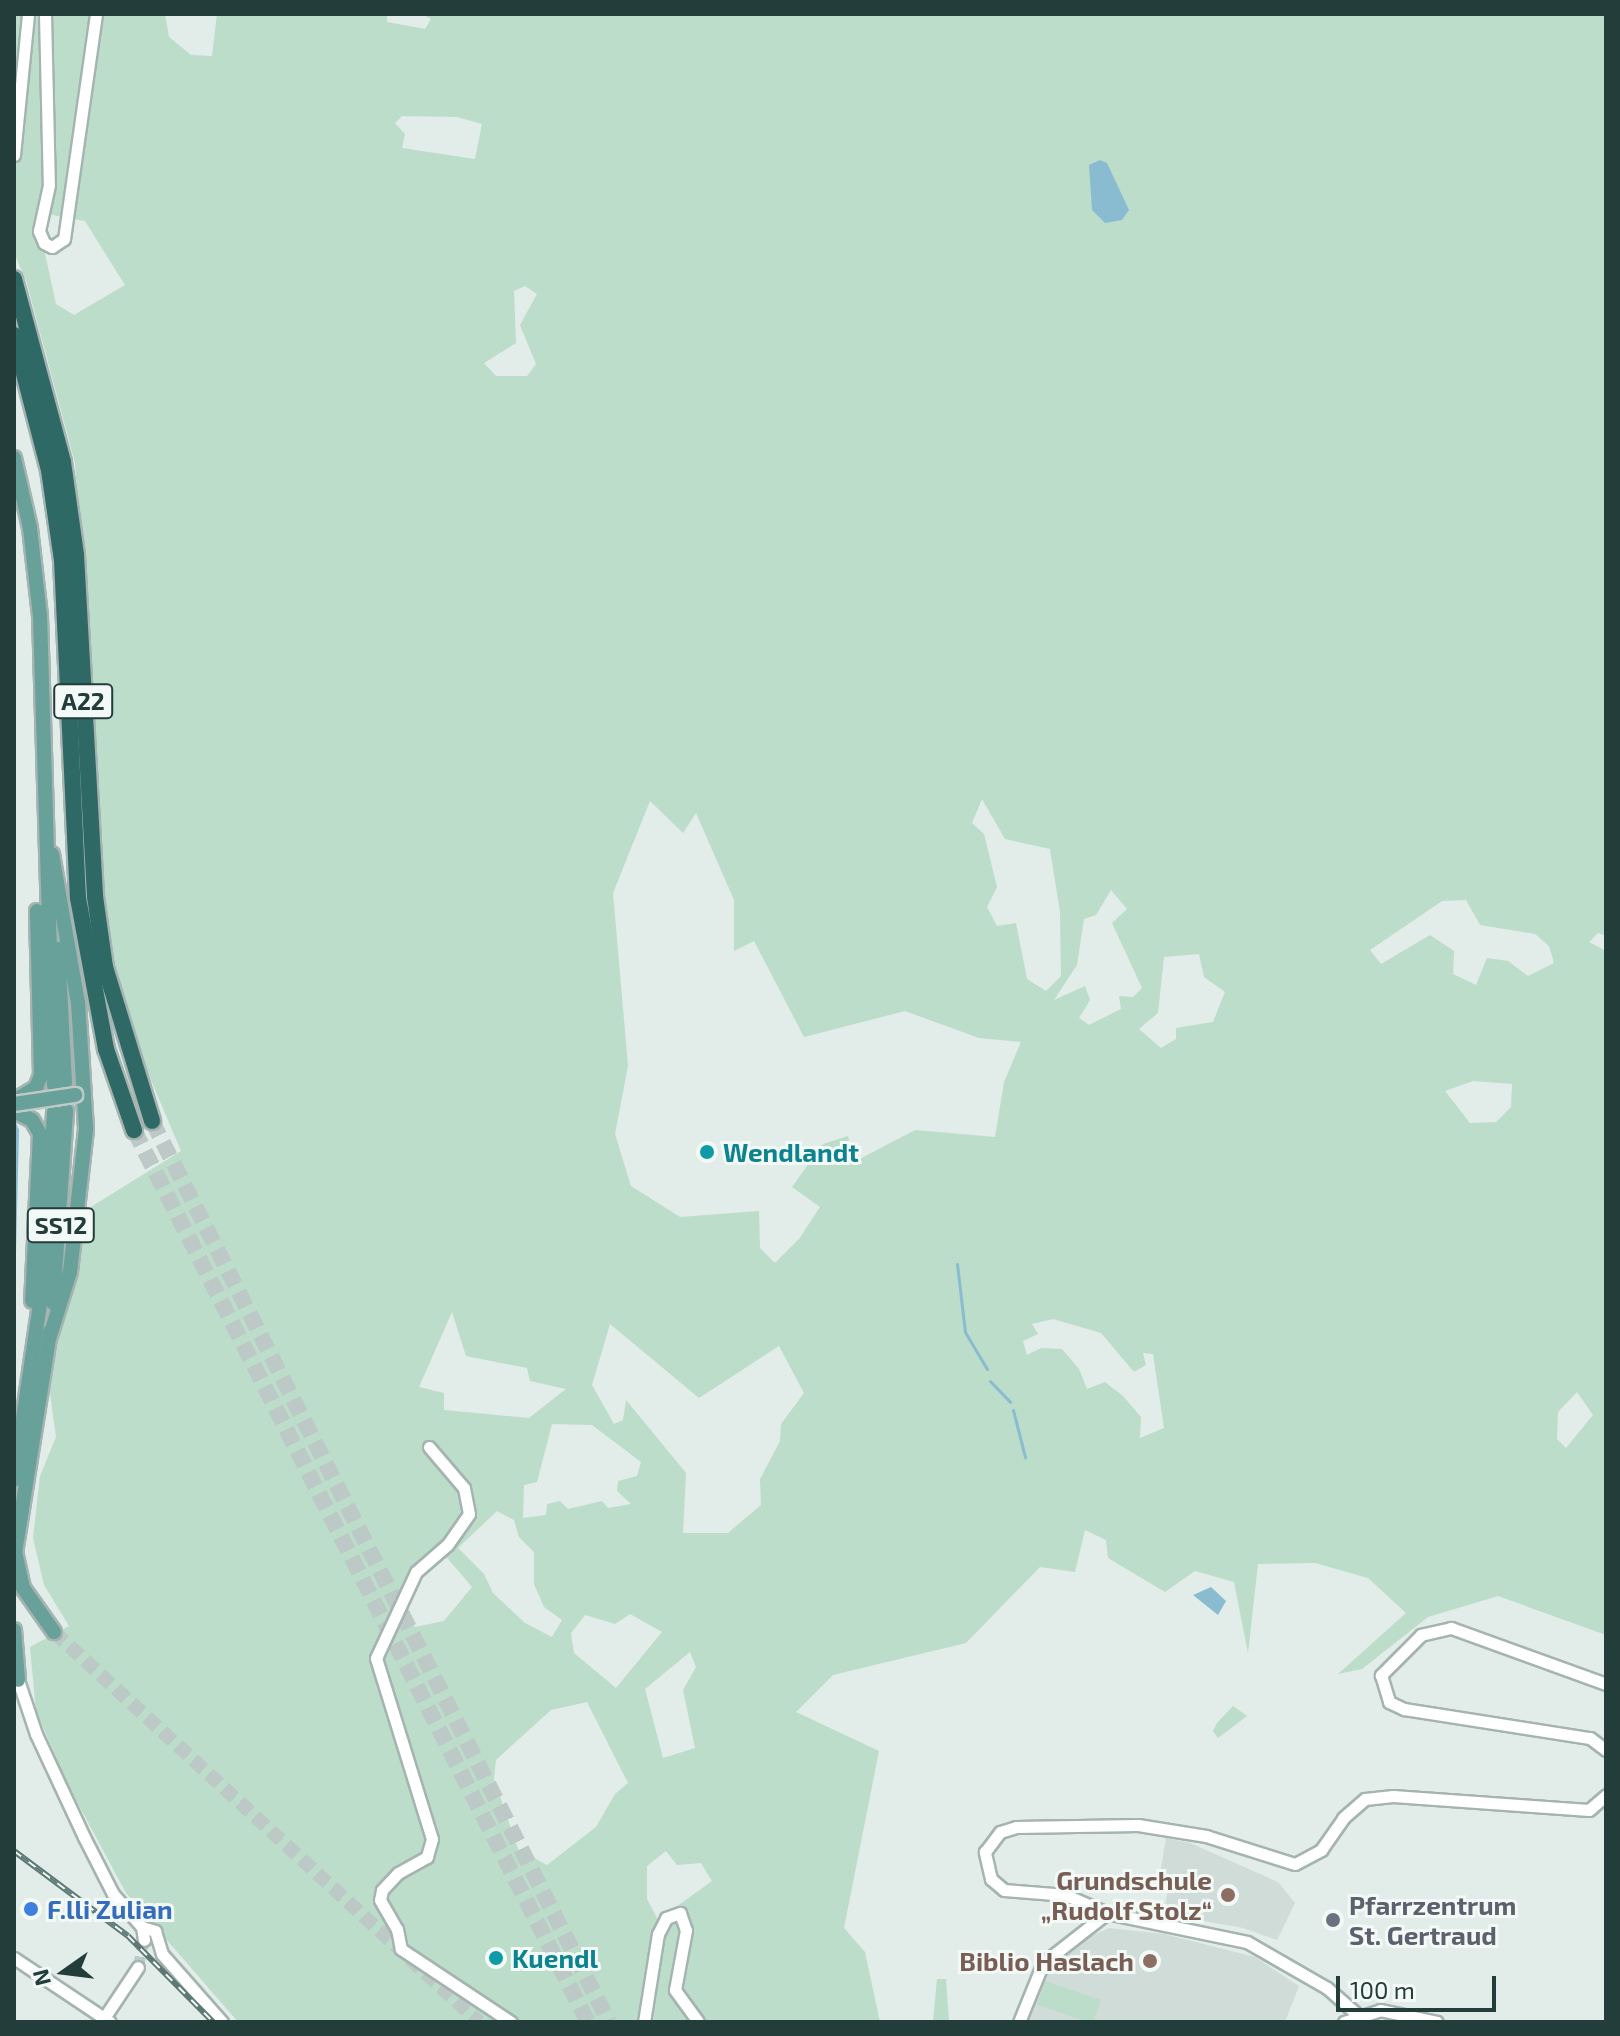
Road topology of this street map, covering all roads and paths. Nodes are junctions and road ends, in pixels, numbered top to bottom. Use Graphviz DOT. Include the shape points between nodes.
graph roads {
  1 [pos="28,14"];
  2 [pos="45,14"];
  3 [pos="96,14"];
  4 [pos="14,155"];
  5 [pos="14,279"];
  6 [pos="14,335"];
  7 [pos="14,458"];
  8 [pos="48,855"];
  9 [pos="60,1084"];
  10 [pos="78,1095"];
  11 [pos="14,1102"];
  12 [pos="14,1111"];
  13 [pos="152,1121"];
  14 [pos="134,1130"];
  15 [pos="49,1339"];
  16 [pos="30,1365"];
  17 [pos="429,1447"];
  18 [pos="14,1480"];
  19 [pos="15,1550"];
  20 [pos="14,1630"];
  21 [pos="54,1632"];
  22 [pos="18,1680"];
  23 [pos="1606,1684"];
  24 [pos="1606,1750"];
  25 [pos="1606,1795"];
  26 [pos="1107,1913"];
  27 [pos="142,1927"];
  28 [pos="144,1940"];
  29 [pos="14,1958"];
  30 [pos="138,1967"];
  31 [pos="1359,2016"];
  32 [pos="107,2020"];
  33 [pos="222,2022"];
  34 [pos="511,2022"];
  35 [pos="644,2022"];
  36 [pos="698,2022"];
  37 [pos="1019,2022"];
  38 [pos="1344,2022"];
  39 [pos="1437,2022"];
  1 -- 4 [label="street"];
  2 -- 3 [label="street" via="49,185 39,231 52,247 64,239"];
  5 -- 13 [label="highway, A22" via="63,462 76,555 95,896 105,967"];
  6 -- 14 [label="highway, A22" via="49,470 62,560 78,898 106,1049"];
  7 -- 8 [label="main road" via="35,566"];
  8 -- 9 [label="main road"];
  8 -- 10 [label="main road" via="78,1003"];
  8 -- 11 [label="main road" via="36,888 40,1061 36,1088"];
  10 -- 11 [label="main road, bridge"];
  10 -- 15 [label="main road" via="86,1129 70,1272"];
  12 -- 16 [label="main road" via="32,1120 40,1141"];
  15 -- 16 [label="main road, SS12" via="64,1193 60,1111"];
  15 -- 19 [label="main road, SS12"];
  16 -- 18 [label="main road, SS12"];
  17 -- 34 [label="street" via="464,1488 469,1514 447,1545 416,1572 376,1658 432,1839 427,1857 398,1873 380,1900 397,1929 401,1949"];
  19 -- 21 [label="main road, SS12" via="23,1588"];
  20 -- 22 [label="main road"];
  22 -- 27 [label="street" via="36,1734 84,1837 113,1894"];
  23 -- 24 [label="street" via="1451,1628 1421,1635 1381,1675 1389,1702 1404,1709 1590,1738"];
  25 -- 26 [label="street" via="1589,1810 1393,1796 1365,1799 1343,1818 1321,1850 1295,1864 1206,1836 1138,1825 1016,1827 991,1841 984,1864 1004,1890 1066,1895"];
  26 -- 31 [label="street" via="1247,1942 1327,1988"];
  26 -- 37 [label="street" via="1043,1963"];
  27 -- 28 [label="street"];
  27 -- 33 [label="street" via="155,1931 162,1954"];
  29 -- 32 [label="street"];
  30 -- 32 [label="street"];
  31 -- 38 [label="street"];
  31 -- 39 [label="street" via="1380,2010"];
  35 -- 36 [label="street" via="658,1934 666,1918 680,1913 686,1930 675,1990"];
}
